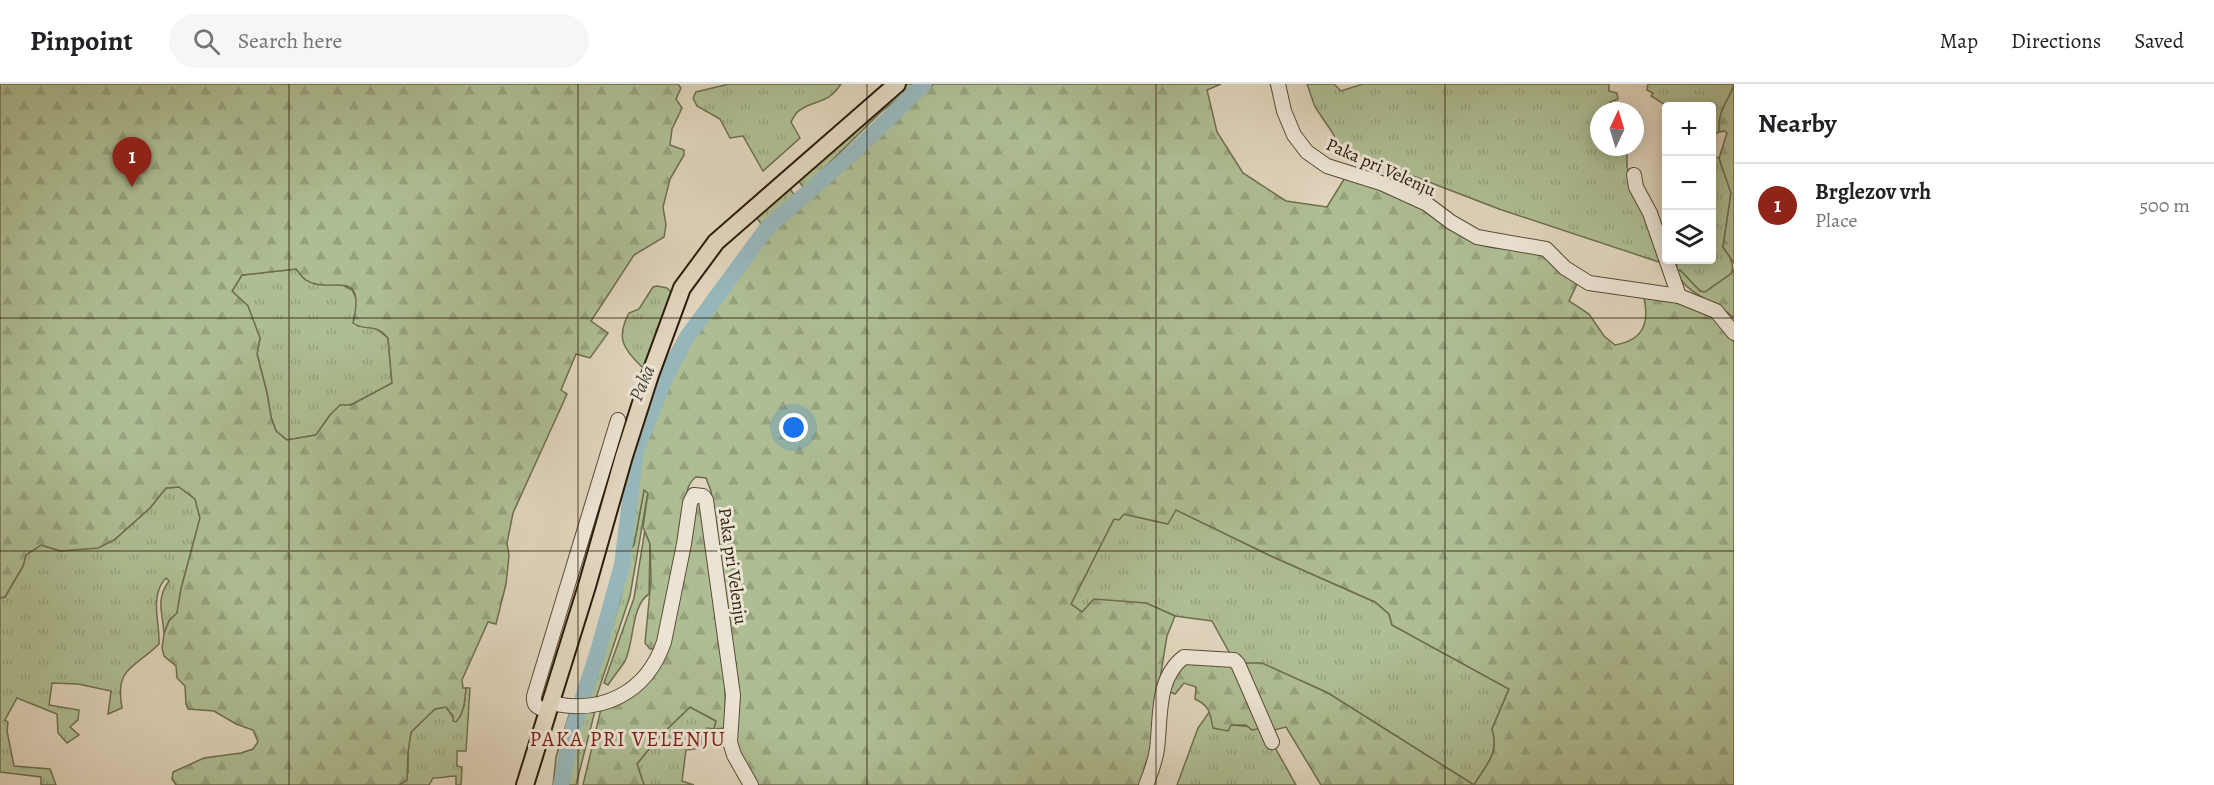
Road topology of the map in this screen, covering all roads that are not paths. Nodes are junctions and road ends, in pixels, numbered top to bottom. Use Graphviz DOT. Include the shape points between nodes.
graph roads {
  1 [pos="897,84"];
  2 [pos="1278,84"];
  3 [pos="1634,175"];
  4 [pos="1679,296"];
  5 [pos="1734,333"];
  6 [pos="618,420"];
  7 [pos="550,707"];
  8 [pos="1272,741"];
  9 [pos="525,785"];
  10 [pos="751,785"];
  11 [pos="1146,785"];
  1 -- 7 [label="main road" via="716,242 682,288 624,456"];
  2 -- 4 [label="street, Paka pri Velenju" via="1294,135 1307,152 1327,166 1382,183 1427,204 1477,237 1546,249 1565,268 1589,283"];
  3 -- 4 [label="street"];
  4 -- 5 [label="street, Paka pri Velenju" via="1716,311"];
  6 -- 7 [label="street" via="534,696 536,706"];
  7 -- 9 [label="main road"];
  7 -- 10 [label="street, Paka pri Velenju" via="610,701 649,674 659,658 672,609 690,503 694,495 703,496 733,695 730,742"];
  8 -- 11 [label="street" via="1234,660 1184,657 1172,670 1164,688 1158,714 1156,758"];
}
